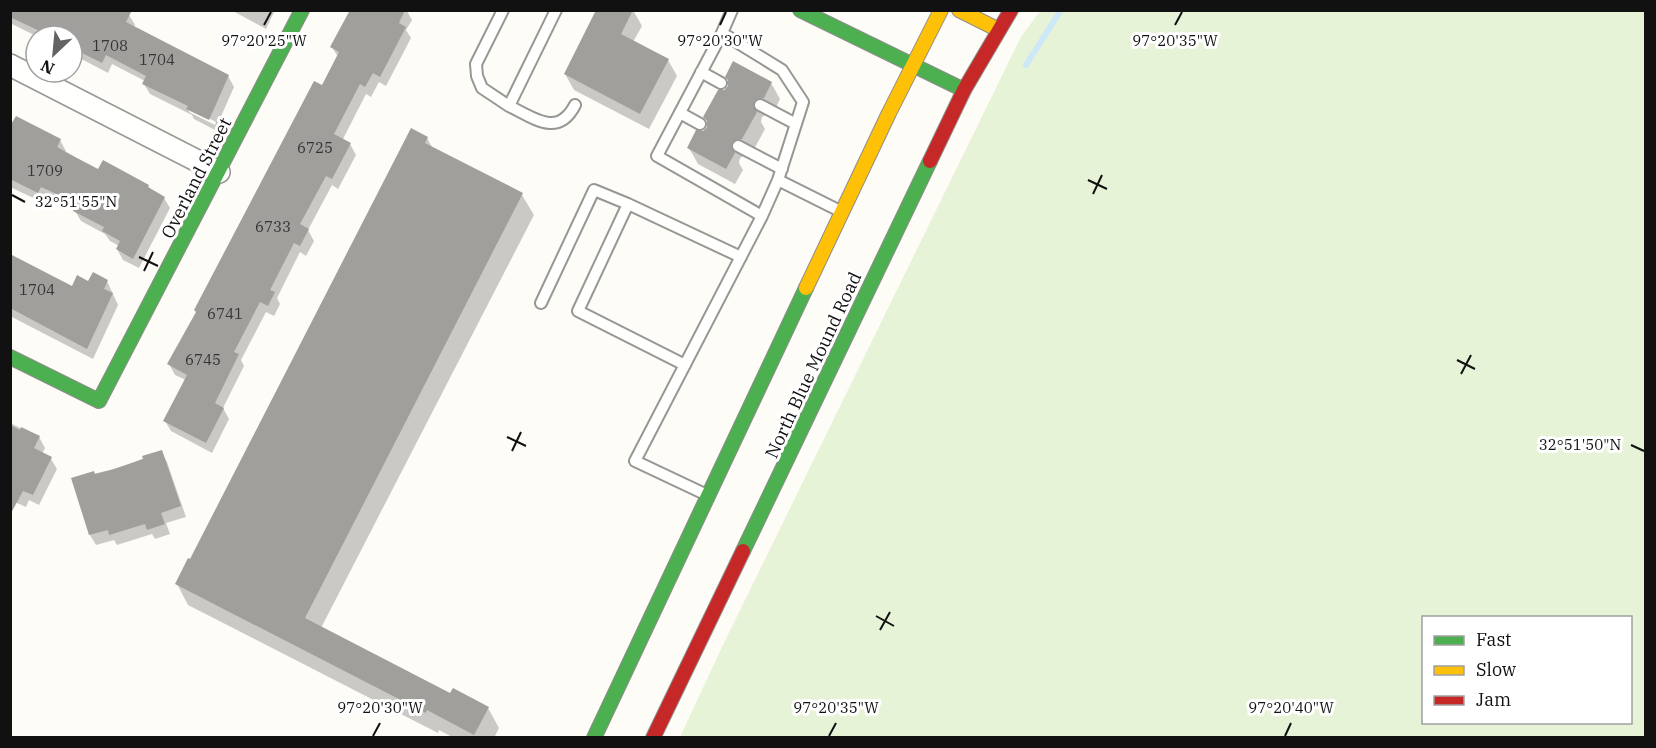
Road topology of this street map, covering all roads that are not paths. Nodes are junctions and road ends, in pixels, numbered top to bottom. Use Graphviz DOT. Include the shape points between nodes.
graph roads {
  1 [pos="302,10"];
  2 [pos="503,10"];
  3 [pos="556,10"];
  4 [pos="732,10"];
  5 [pos="800,10"];
  6 [pos="941,10"];
  7 [pos="959,10"];
  8 [pos="1011,10"];
  9 [pos="999,30"];
  10 [pos="722,33"];
  11 [pos="10,65"];
  12 [pos="913,65"];
  13 [pos="701,72"];
  14 [pos="722,83"];
  15 [pos="964,90"];
  16 [pos="575,105"];
  17 [pos="760,105"];
  18 [pos="509,106"];
  19 [pos="680,113"];
  20 [pos="699,124"];
  21 [pos="796,124"];
  22 [pos="738,146"];
  23 [pos="782,169"];
  24 [pos="219,172"];
  25 [pos="778,180"];
  26 [pos="628,204"];
  27 [pos="842,212"];
  28 [pos="762,216"];
  29 [pos="741,256"];
  30 [pos="541,303"];
  31 [pos="10,357"];
  32 [pos="685,365"];
  33 [pos="707,496"];
  34 [pos="594,738"];
  35 [pos="653,738"];
  1 -- 24 [label="main road, Overland Street"];
  2 -- 18 [label="lane" via="476,64 482,88"];
  3 -- 18 [label="lane"];
  4 -- 10 [label="lane"];
  5 -- 12 [label="main road"];
  6 -- 12 [label="main road"];
  7 -- 9 [label="main road"];
  8 -- 9 [label="main road, North Blue Mound Road"];
  9 -- 15 [label="main road, North Blue Mound Road"];
  10 -- 13 [label="lane"];
  10 -- 21 [label="lane" via="782,69 804,102"];
  11 -- 24 [label="street"];
  12 -- 15 [label="main road"];
  12 -- 27 [label="main road"];
  13 -- 14 [label="lane"];
  13 -- 19 [label="lane"];
  15 -- 35 [label="main road, North Blue Mound Road"];
  16 -- 18 [label="lane" via="563,122 552,124"];
  17 -- 21 [label="lane"];
  19 -- 20 [label="lane"];
  19 -- 28 [label="lane" via="657,156"];
  21 -- 23 [label="lane"];
  22 -- 23 [label="lane"];
  23 -- 25 [label="lane"];
  24 -- 31 [label="main road, Overland Street" via="99,401"];
  25 -- 27 [label="lane"];
  25 -- 28 [label="lane"];
  26 -- 29 [label="lane"];
  26 -- 30 [label="lane" via="594,190"];
  26 -- 32 [label="lane" via="578,311"];
  27 -- 33 [label="main road"];
  28 -- 29 [label="lane"];
  29 -- 32 [label="lane"];
  32 -- 33 [label="lane" via="635,461"];
  33 -- 34 [label="main road"];
}
